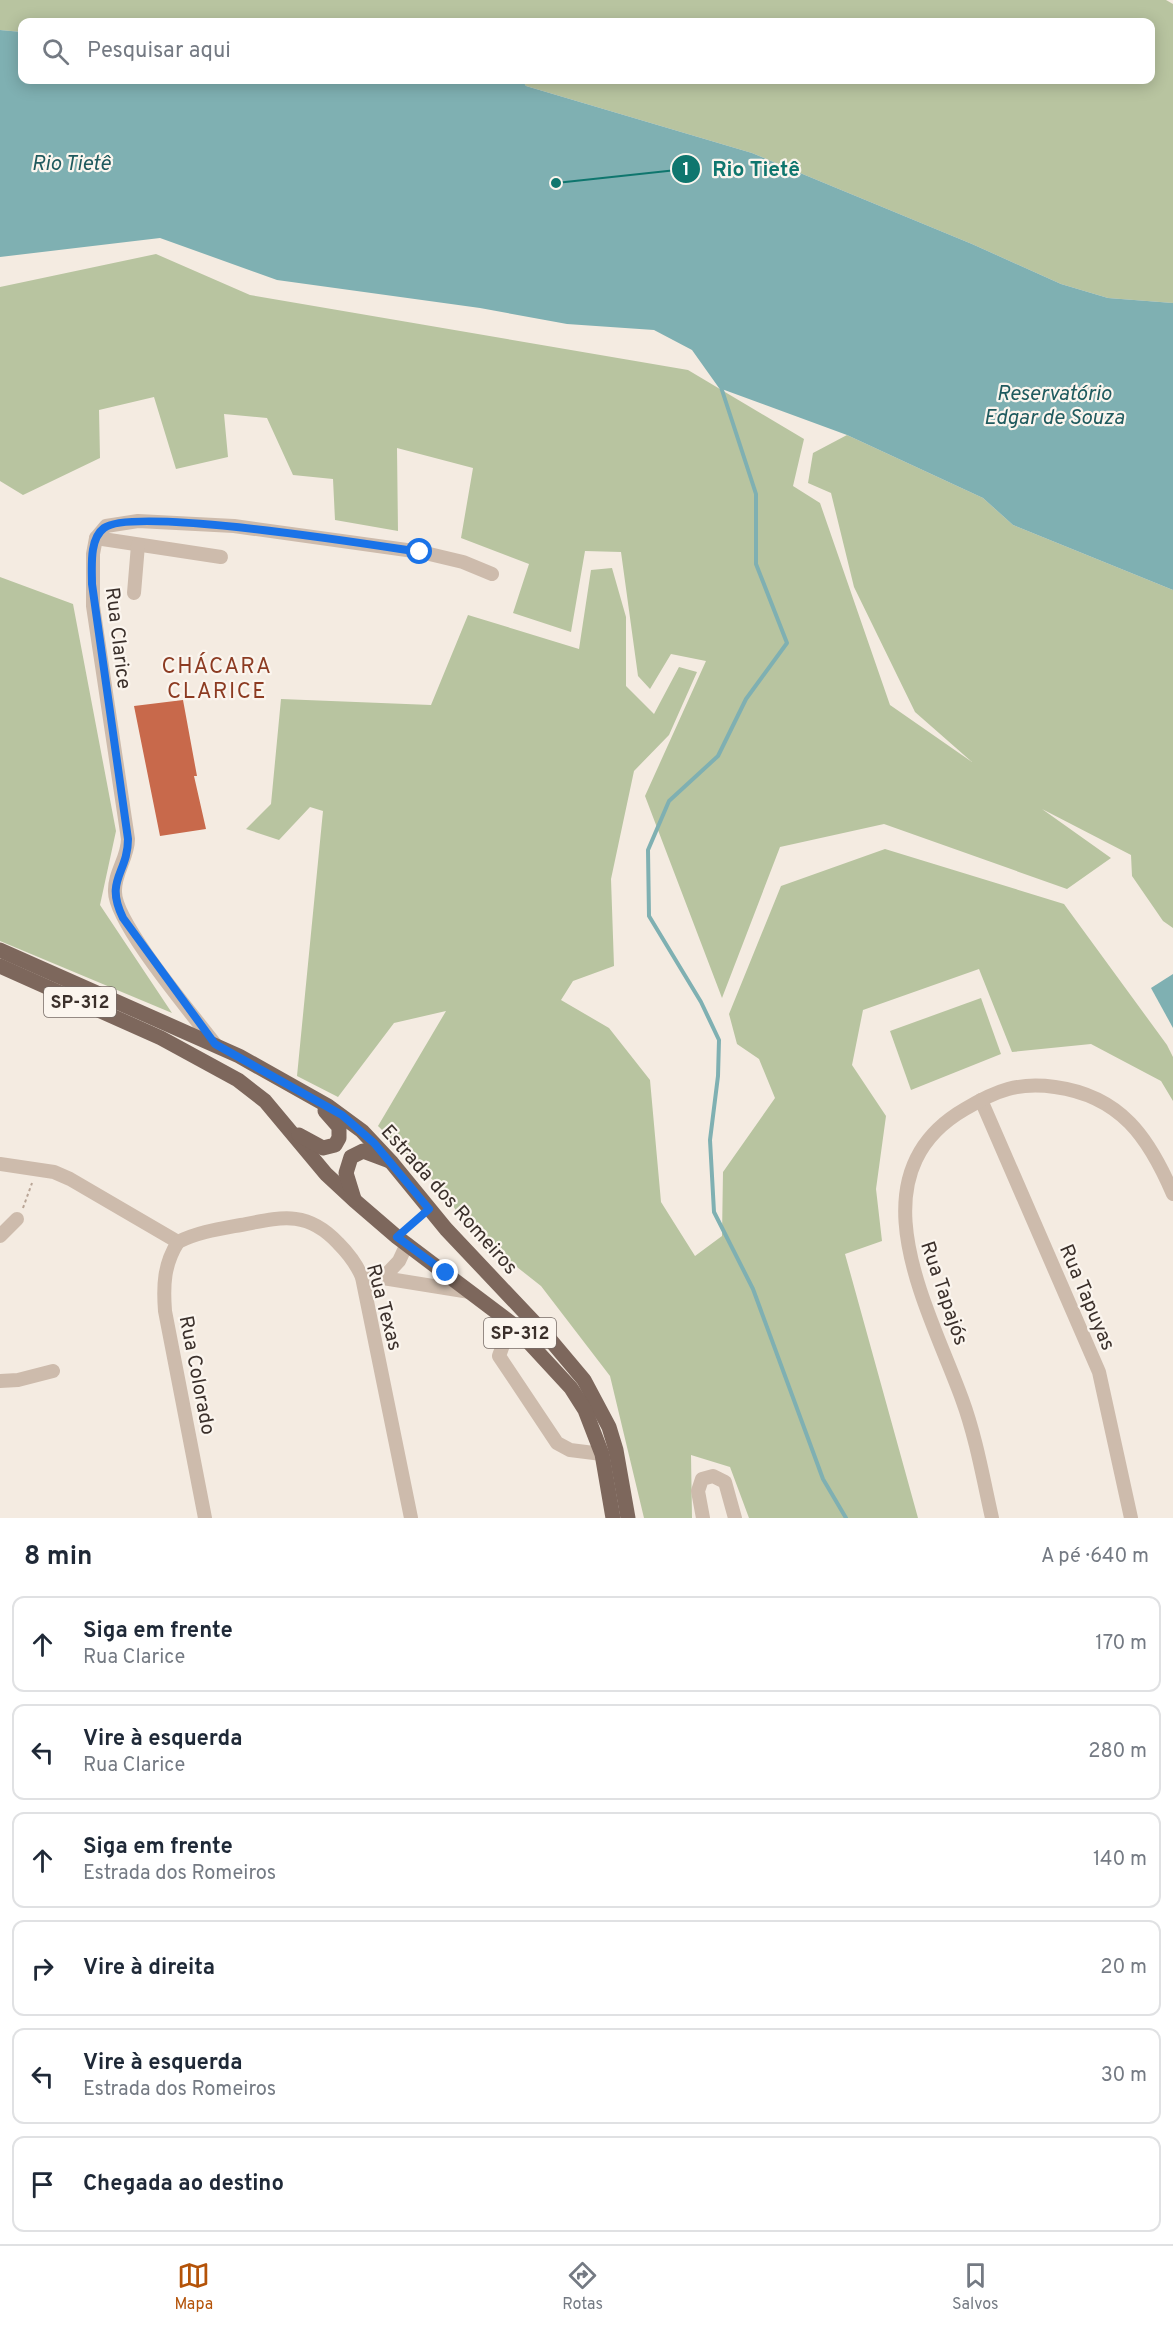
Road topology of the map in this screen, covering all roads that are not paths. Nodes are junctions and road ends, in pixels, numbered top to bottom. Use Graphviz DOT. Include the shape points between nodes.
graph roads {
  1 [pos="96,538"];
  2 [pos="138,545"];
  3 [pos="221,557"];
  4 [pos="492,573"];
  5 [pos="134,593"];
  6 [pos="0,950"];
  7 [pos="0,966"];
  8 [pos="215,1044"];
  9 [pos="310,1096"];
  10 [pos="981,1100"];
  11 [pos="290,1129"];
  12 [pos="392,1163"];
  13 [pos="0,1164"];
  14 [pos="1173,1194"];
  15 [pos="354,1200"];
  16 [pos="17,1218"];
  17 [pos="0,1236"];
  18 [pos="402,1240"];
  19 [pos="178,1242"];
  20 [pos="362,1277"];
  21 [pos="384,1278"];
  22 [pos="472,1292"];
  23 [pos="511,1323"];
  24 [pos="53,1371"];
  25 [pos="0,1381"];
  26 [pos="602,1454"];
  27 [pos="205,1518"];
  28 [pos="411,1518"];
  29 [pos="613,1518"];
  30 [pos="628,1518"];
  31 [pos="703,1518"];
  32 [pos="735,1518"];
  33 [pos="992,1518"];
  34 [pos="1131,1518"];
  1 -- 2 [label="street"];
  1 -- 4 [label="street" via="106,526 124,521 234,526 420,552"];
  1 -- 8 [label="street, Rua Clarice" via="93,606 128,839 126,857 115,883 117,905 132,933"];
  2 -- 3 [label="street"];
  2 -- 5 [label="street"];
  6 -- 8 [label="main road, Estrada dos Romeiros / SP-312"];
  7 -- 11 [label="main road, SP-312" via="205,1061 252,1091"];
  8 -- 9 [label="main road, Estrada dos Romeiros / SP-312"];
  9 -- 11 [label="main road" via="339,1127 335,1145 323,1148"];
  9 -- 12 [label="main road, Estrada dos Romeiros / SP-312" via="362,1131"];
  10 -- 14 [label="street, Rua Tapajós" via="1006,1088 1025,1085 1055,1087 1098,1100 1138,1129 1157,1157"];
  10 -- 33 [label="street, Rua Tapajós" via="943,1122 921,1146 908,1186 906,1242 920,1292 963,1401"];
  10 -- 34 [label="street, Rua Tapuyas" via="1099,1372"];
  11 -- 15 [label="main road, SP-312" via="326,1174"];
  12 -- 15 [label="main road" via="363,1151 351,1157 346,1173"];
  12 -- 30 [label="main road, Estrada dos Romeiros / SP-312" via="584,1380 609,1427"];
  13 -- 19 [label="street" via="54,1172 85,1186"];
  15 -- 18 [label="main road, SP-312"];
  16 -- 17 [label="street"];
  18 -- 21 [label="street" via="399,1261"];
  18 -- 22 [label="main road, SP-312"];
  19 -- 20 [label="street, Rua Texas" via="267,1220 301,1219 329,1234 355,1262"];
  19 -- 27 [label="street, Rua Colorado" via="164,1277 164,1302"];
  20 -- 21 [label="street"];
  20 -- 28 [label="street, Rua Texas"];
  21 -- 22 [label="street"];
  22 -- 23 [label="main road, SP-312"];
  23 -- 26 [label="main road, SP-312" via="571,1388 585,1410"];
  23 -- 26 [label="street" via="499,1356 557,1443 570,1450"];
  24 -- 25 [label="street"];
  26 -- 29 [label="main road, SP-312"];
  31 -- 32 [label="street" via="698,1491 702,1479 713,1476 725,1482"];
}
